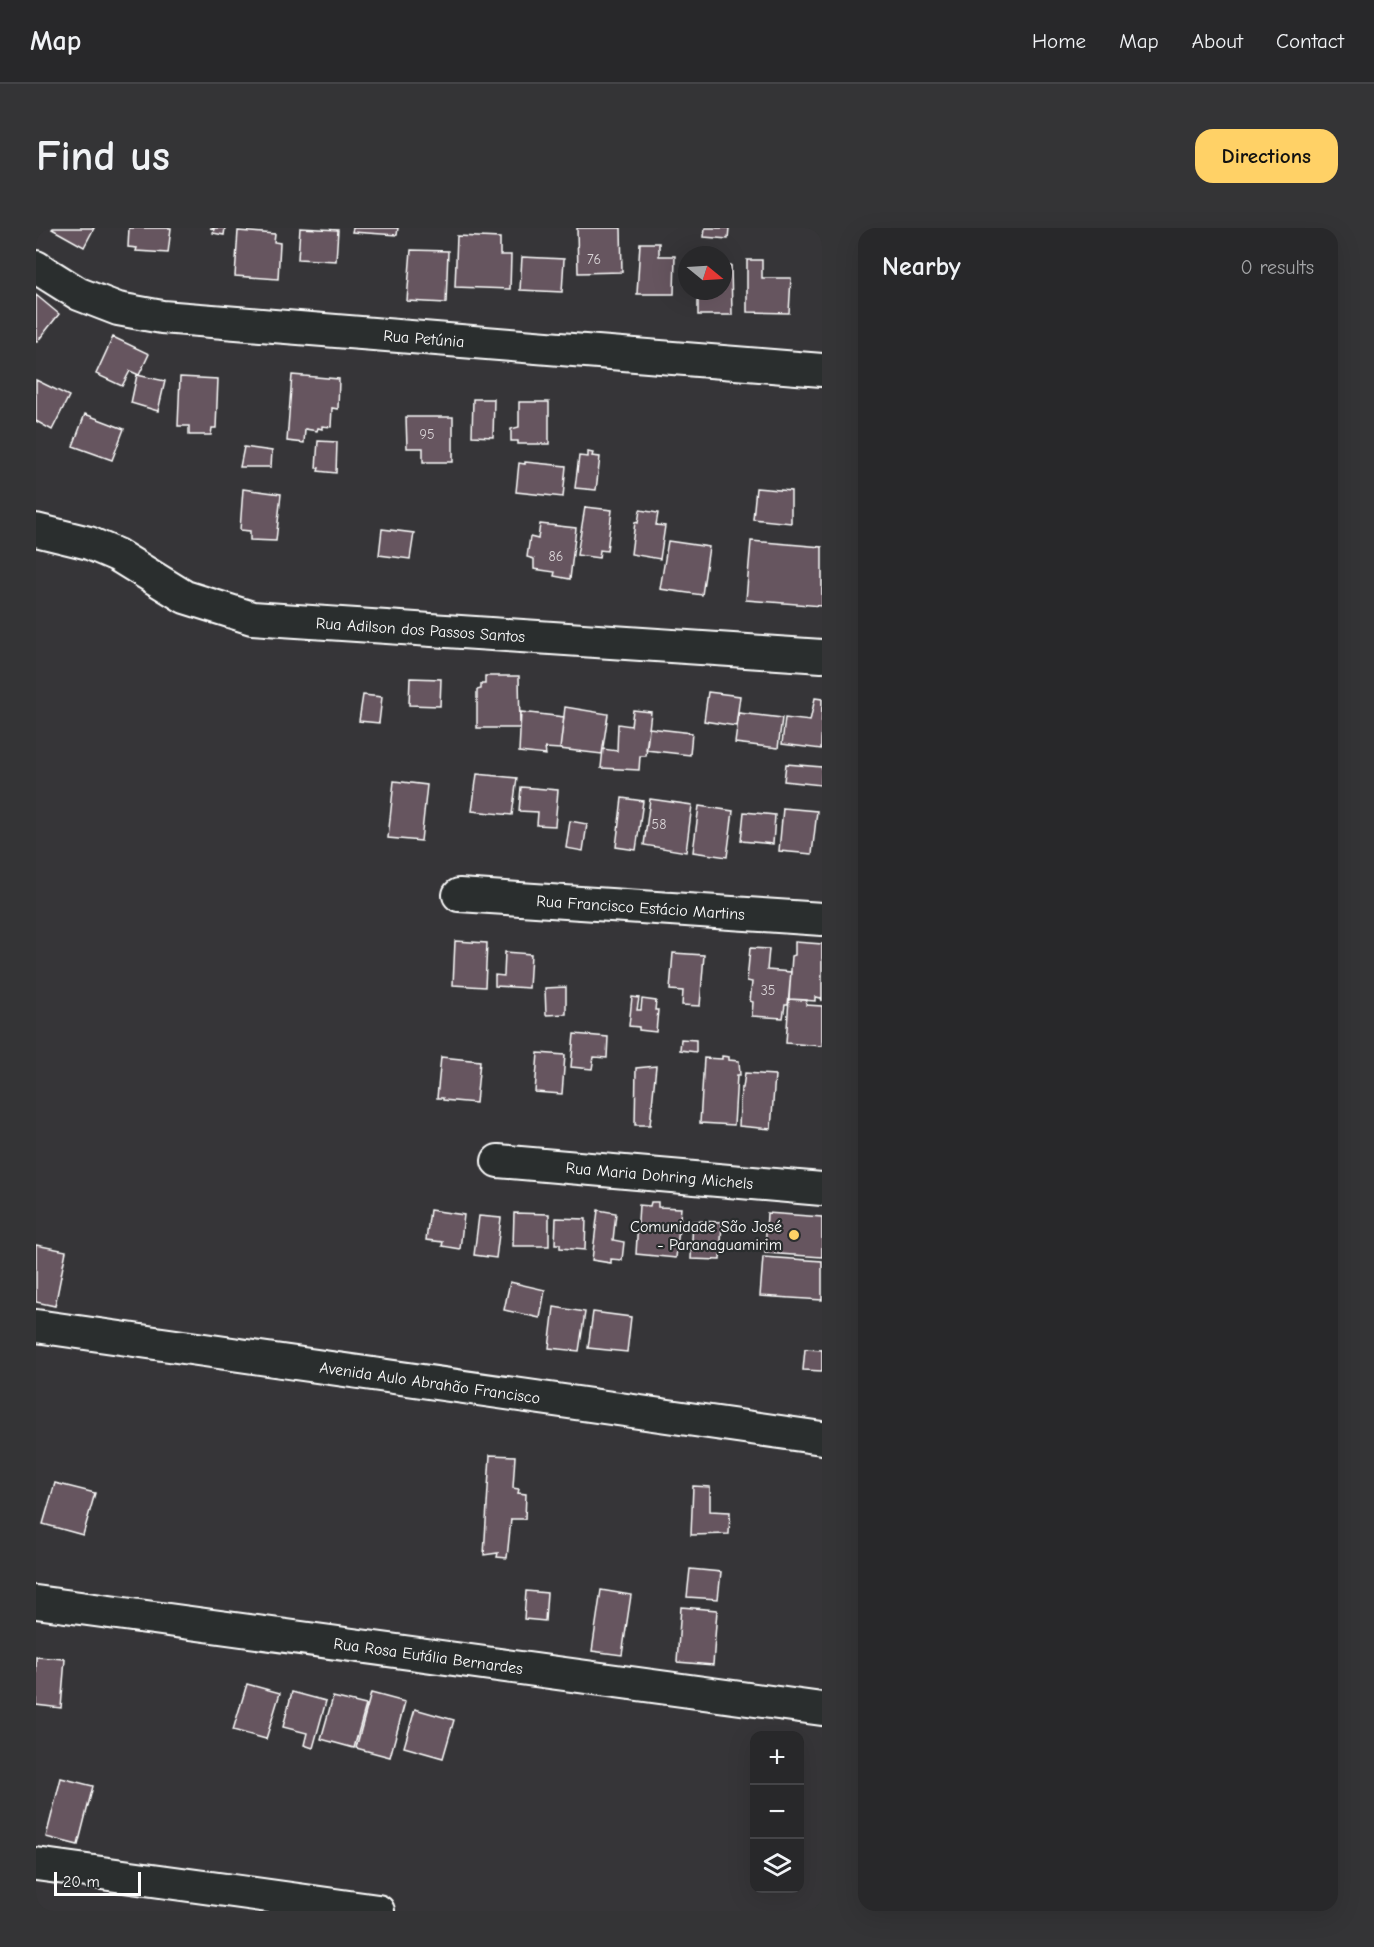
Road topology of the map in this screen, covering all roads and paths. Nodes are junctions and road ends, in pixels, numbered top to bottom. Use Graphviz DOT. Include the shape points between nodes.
graph roads {
  1 [pos="36,267"];
  2 [pos="822,370"];
  3 [pos="36,530"];
  4 [pos="822,656"];
  5 [pos="459,895"];
  6 [pos="822,919"];
  7 [pos="498,1161"];
  8 [pos="822,1189"];
  9 [pos="36,1326"];
  10 [pos="822,1438"];
  11 [pos="36,1602"];
  12 [pos="822,1709"];
  13 [pos="36,1864"];
  14 [pos="378,1911"];
  1 -- 2 [label="street, Rua Petúnia" via="89,298 118,309 162,317"];
  3 -- 4 [label="street, Rua Adilson dos Passos Santos" via="89,543 117,555 185,597 252,618"];
  5 -- 6 [label="street, Rua Francisco Estácio Martins"];
  7 -- 8 [label="street, Rua Maria Dohring Michels"];
  9 -- 10 [label="street, Avenida Aulo Abrahão Francisco"];
  11 -- 12 [label="street, Rua Rosa Eutália Bernardes"];
  13 -- 14 [label="street"];
}
